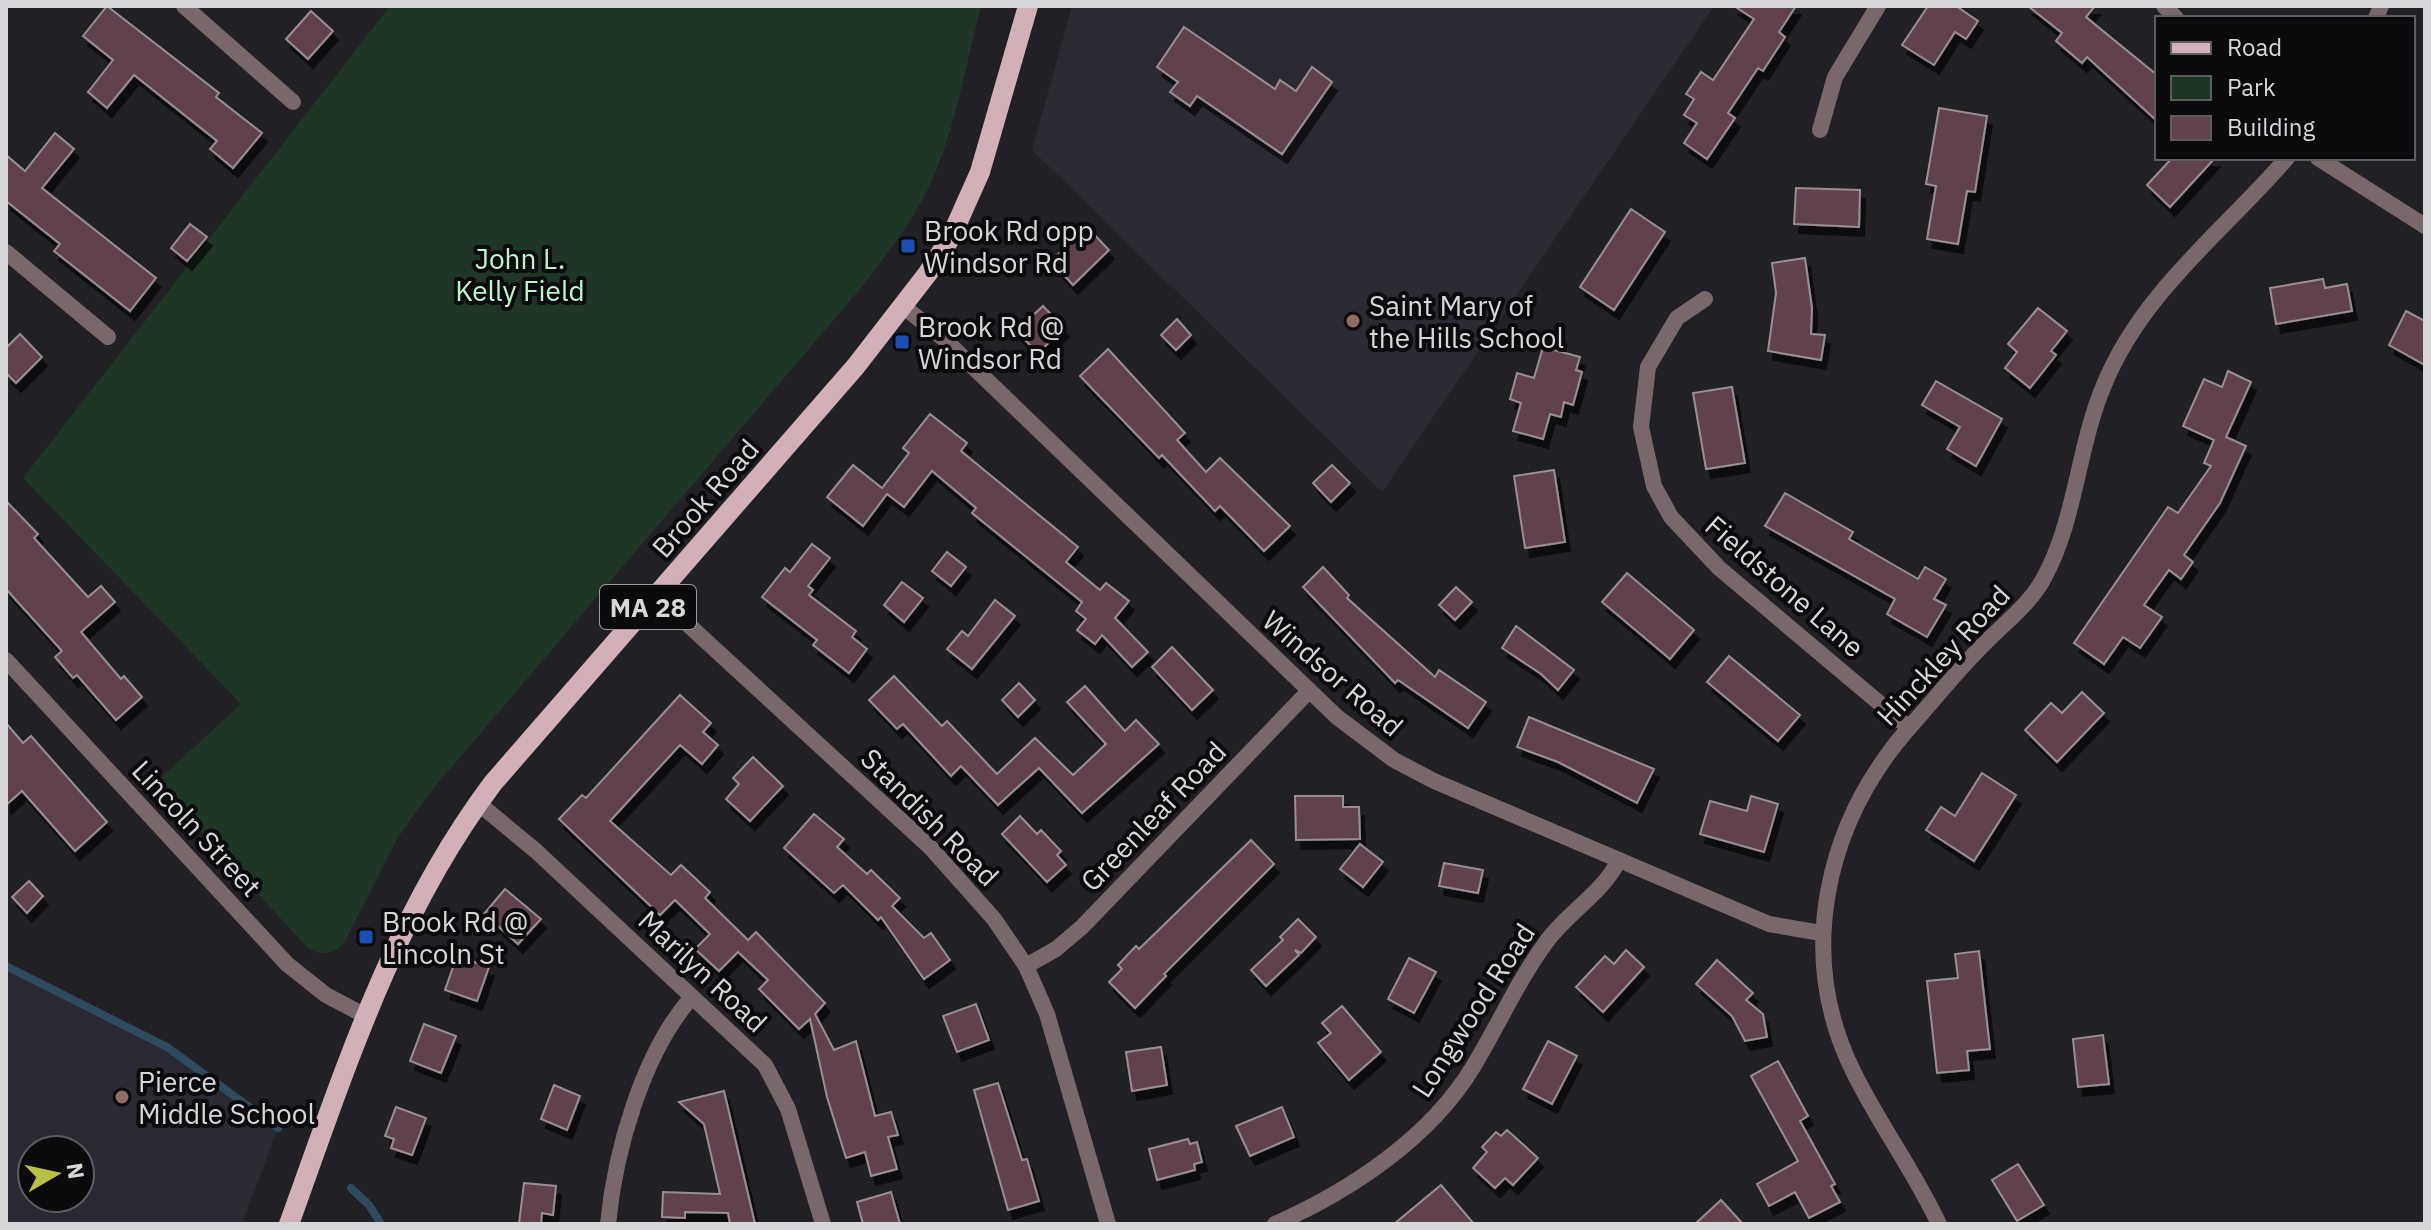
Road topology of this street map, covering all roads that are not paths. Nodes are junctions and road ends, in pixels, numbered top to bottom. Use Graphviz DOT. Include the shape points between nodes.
graph roads {
  1 [pos="184,6"];
  2 [pos="1028,6"];
  3 [pos="1878,6"];
  4 [pos="293,102"];
  5 [pos="1820,130"];
  6 [pos="2285,160"];
  7 [pos="2321,160"];
  8 [pos="2425,226"];
  9 [pos="6,252"];
  10 [pos="1705,299"];
  11 [pos="904,307"];
  12 [pos="108,337"];
  13 [pos="657,596"];
  14 [pos="6,660"];
  15 [pos="1309,691"];
  16 [pos="1909,728"];
  17 [pos="478,803"];
  18 [pos="1619,860"];
  19 [pos="1821,933"];
  20 [pos="1026,966"];
  21 [pos="692,997"];
  22 [pos="364,1015"];
  23 [pos="289,1224"];
  24 [pos="608,1224"];
  25 [pos="823,1224"];
  26 [pos="1108,1224"];
  27 [pos="1275,1224"];
  28 [pos="1939,1224"];
  1 -- 4 [label="street"];
  2 -- 11 [label="main road, Brook Road / MA 28" via="972,193 951,237"];
  3 -- 5 [label="street" via="1835,77"];
  6 -- 16 [label="street, Hinckley Road" via="2185,262 2126,344 2096,404 2045,576 2023,607"];
  7 -- 8 [label="street"];
  9 -- 12 [label="street"];
  10 -- 16 [label="street, Fieldstone Lane" via="1677,318 1648,367 1641,427 1657,494 1671,517 1719,568"];
  11 -- 13 [label="main road, Brook Road / MA 28"];
  11 -- 15 [label="street, Windsor Road" via="944,339"];
  13 -- 17 [label="main road, Brook Road / MA 28"];
  13 -- 20 [label="street, Standish Road" via="952,868"];
  14 -- 22 [label="street, Lincoln Street" via="287,964 326,995"];
  15 -- 18 [label="street, Windsor Road" via="1355,732 1415,771"];
  15 -- 20 [label="street, Greenleaf Road" via="1082,927"];
  16 -- 19 [label="street, Hinckley Road" via="1854,809 1829,883"];
  17 -- 21 [label="street, Marilyn Road"];
  17 -- 22 [label="main road, Brook Road / MA 28" via="427,881"];
  18 -- 19 [label="street, Windsor Road" via="1769,924"];
  18 -- 27 [label="street, Longwood Road" via="1598,891 1548,939 1472,1069 1434,1117 1354,1182"];
  19 -- 28 [label="street, Hinckley Road" via="1825,985 1843,1048"];
  20 -- 26 [label="street, Standish Road" via="1056,1041"];
  21 -- 24 [label="street" via="653,1058 621,1154"];
  21 -- 25 [label="street, Marilyn Road" via="774,1077"];
  22 -- 23 [label="main road, Brook Road / MA 28"];
}
